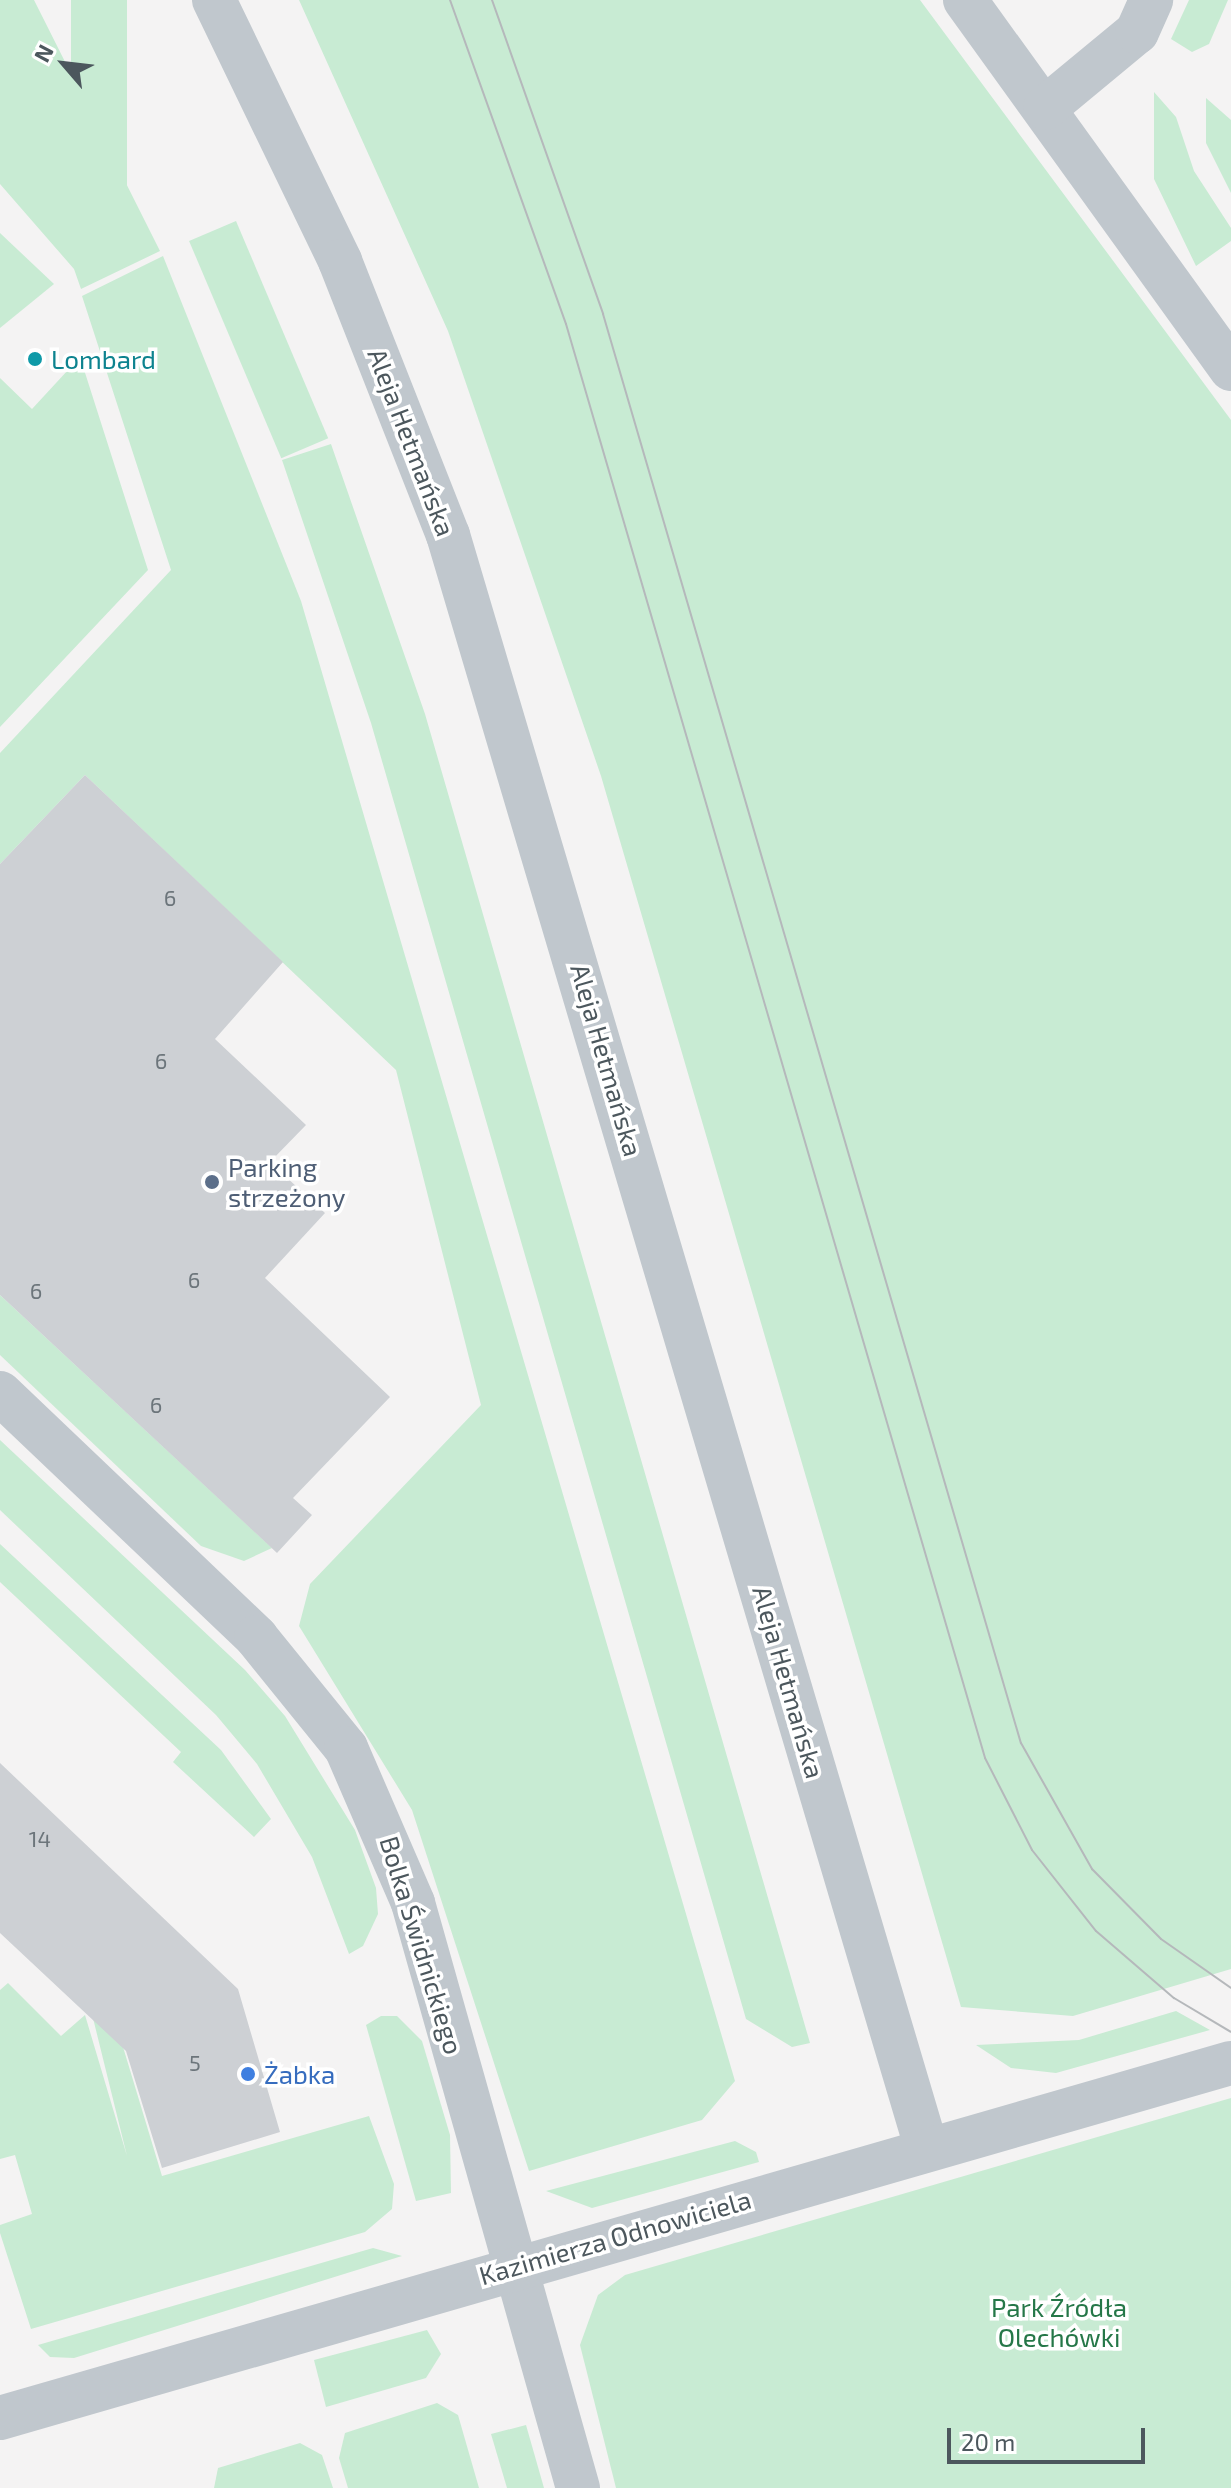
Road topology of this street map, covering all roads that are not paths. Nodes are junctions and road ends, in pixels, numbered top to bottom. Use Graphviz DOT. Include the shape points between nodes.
graph roads {
  1 [pos="214,0"];
  2 [pos="965,0"];
  3 [pos="1151,0"];
  4 [pos="1045,108"];
  5 [pos="1231,369"];
  6 [pos="0,1393"];
  7 [pos="1231,2063"];
  8 [pos="926,2147"];
  9 [pos="517,2267"];
  10 [pos="0,2418"];
  11 [pos="578,2488"];
  1 -- 8 [label="street, Aleja Hetmańska" via="340,261 448,535"];
  2 -- 4 [label="street"];
  3 -- 4 [label="street" via="1137,32"];
  4 -- 5 [label="street"];
  6 -- 9 [label="street, Bolka Świdnickiego" via="256,1637 346,1748 413,1903"];
  7 -- 8 [label="street, Kazimierza Odnowiciela"];
  8 -- 9 [label="street, Kazimierza Odnowiciela"];
  9 -- 10 [label="street, Kazimierza Odnowiciela"];
  9 -- 11 [label="street, Bolka Świdnickiego"];
}
